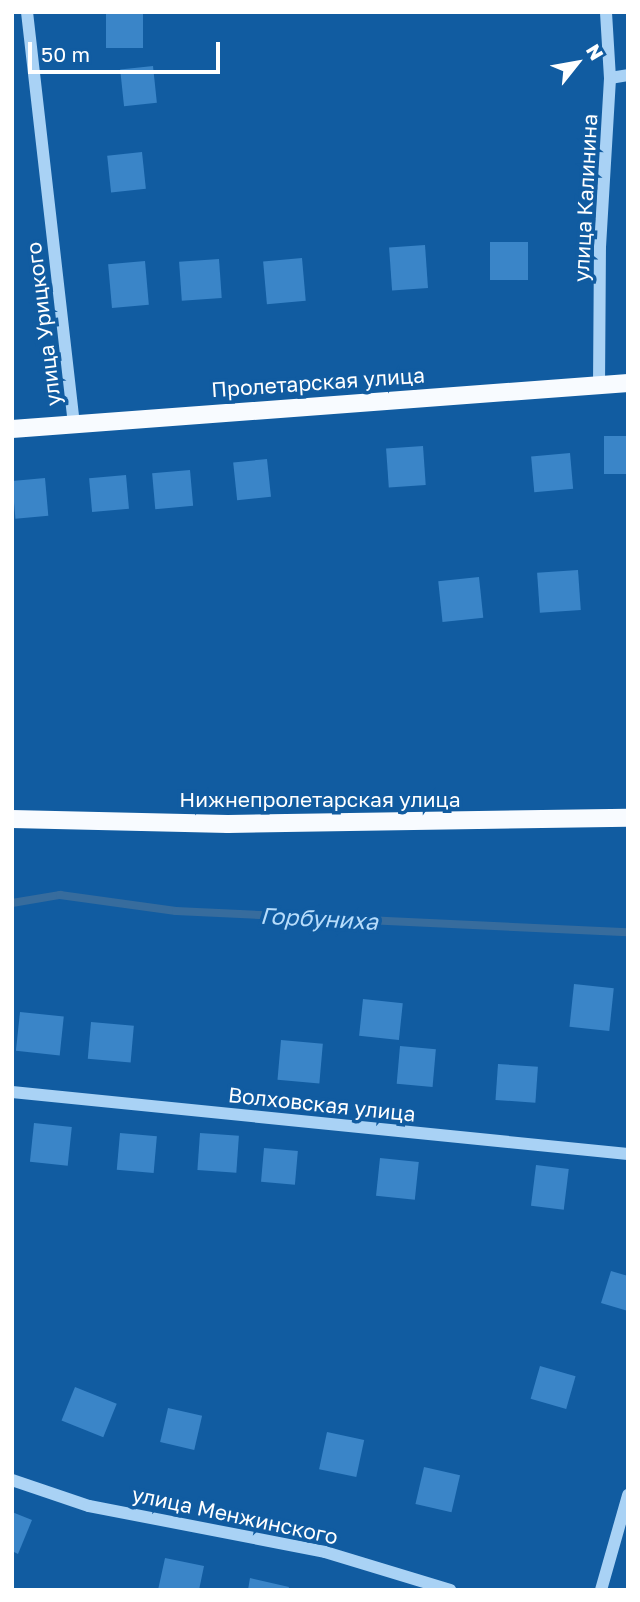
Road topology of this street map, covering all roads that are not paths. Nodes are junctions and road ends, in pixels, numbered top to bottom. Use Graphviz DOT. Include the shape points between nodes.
graph roads {
  1 [pos="27,12"];
  2 [pos="606,12"];
  3 [pos="628,75"];
  4 [pos="610,78"];
  5 [pos="628,383"];
  6 [pos="599,386"];
  7 [pos="74,422"];
  8 [pos="12,429"];
  9 [pos="628,818"];
  10 [pos="12,819"];
  11 [pos="12,1092"];
  12 [pos="628,1154"];
  13 [pos="12,1479"];
  14 [pos="628,1495"];
  15 [pos="450,1590"];
  16 [pos="601,1590"];
  1 -- 7 [label="street, улица Урицкого"];
  2 -- 4 [label="street, улица Калинина"];
  3 -- 4 [label="street"];
  4 -- 6 [label="street, улица Калинина" via="600,247"];
  5 -- 6 [label="main road, Пролетарская улица"];
  6 -- 7 [label="main road, Пролетарская улица"];
  7 -- 8 [label="main road, Пролетарская улица"];
  9 -- 10 [label="main road, Нижнепролетарская улица" via="228,824"];
  11 -- 12 [label="street, Волховская улица"];
  13 -- 15 [label="street, улица Менжинского" via="89,1506 325,1552"];
  14 -- 16 [label="street"];
}
